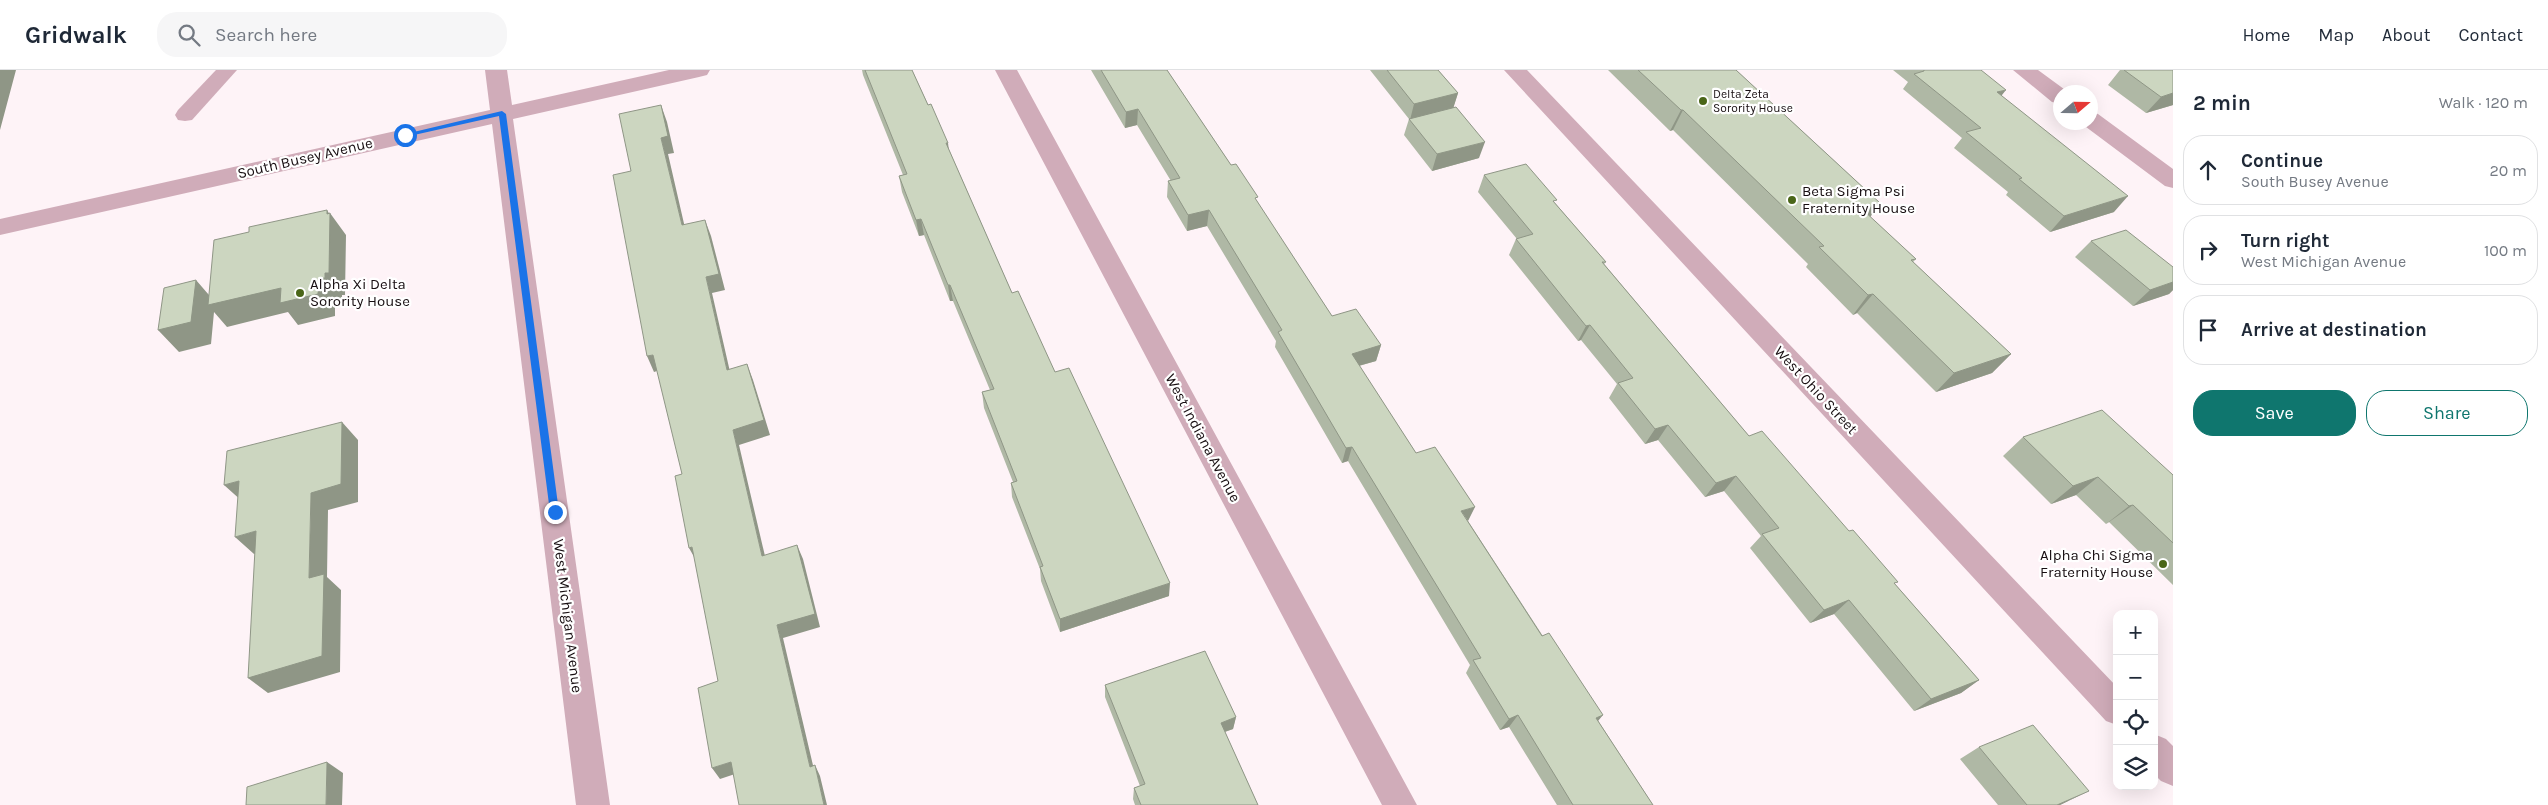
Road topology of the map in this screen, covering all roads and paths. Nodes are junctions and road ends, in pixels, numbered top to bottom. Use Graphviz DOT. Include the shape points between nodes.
graph roads {
  1 [pos="227,70"];
  2 [pos="496,70"];
  3 [pos="699,70"];
  4 [pos="1006,70"];
  5 [pos="1515,70"];
  6 [pos="2024,70"];
  7 [pos="2053,92"];
  8 [pos="502,114"];
  9 [pos="185,115"];
  10 [pos="2098,125"];
  11 [pos="2173,180"];
  12 [pos="0,227"];
  13 [pos="2113,706"];
  14 [pos="2158,754"];
  15 [pos="2173,770"];
  16 [pos="592,805"];
  17 [pos="1400,805"];
  1 -- 9 [label="lane"];
  2 -- 8 [label="street, West Michigan Avenue"];
  3 -- 8 [label="street, South Busey Avenue"];
  4 -- 17 [label="street, West Indiana Avenue"];
  5 -- 13 [label="street, West Ohio Street"];
  6 -- 7 [label="street"];
  8 -- 12 [label="street, South Busey Avenue"];
  8 -- 16 [label="street, West Michigan Avenue"];
  10 -- 11 [label="street"];
  14 -- 15 [label="street"];
}
